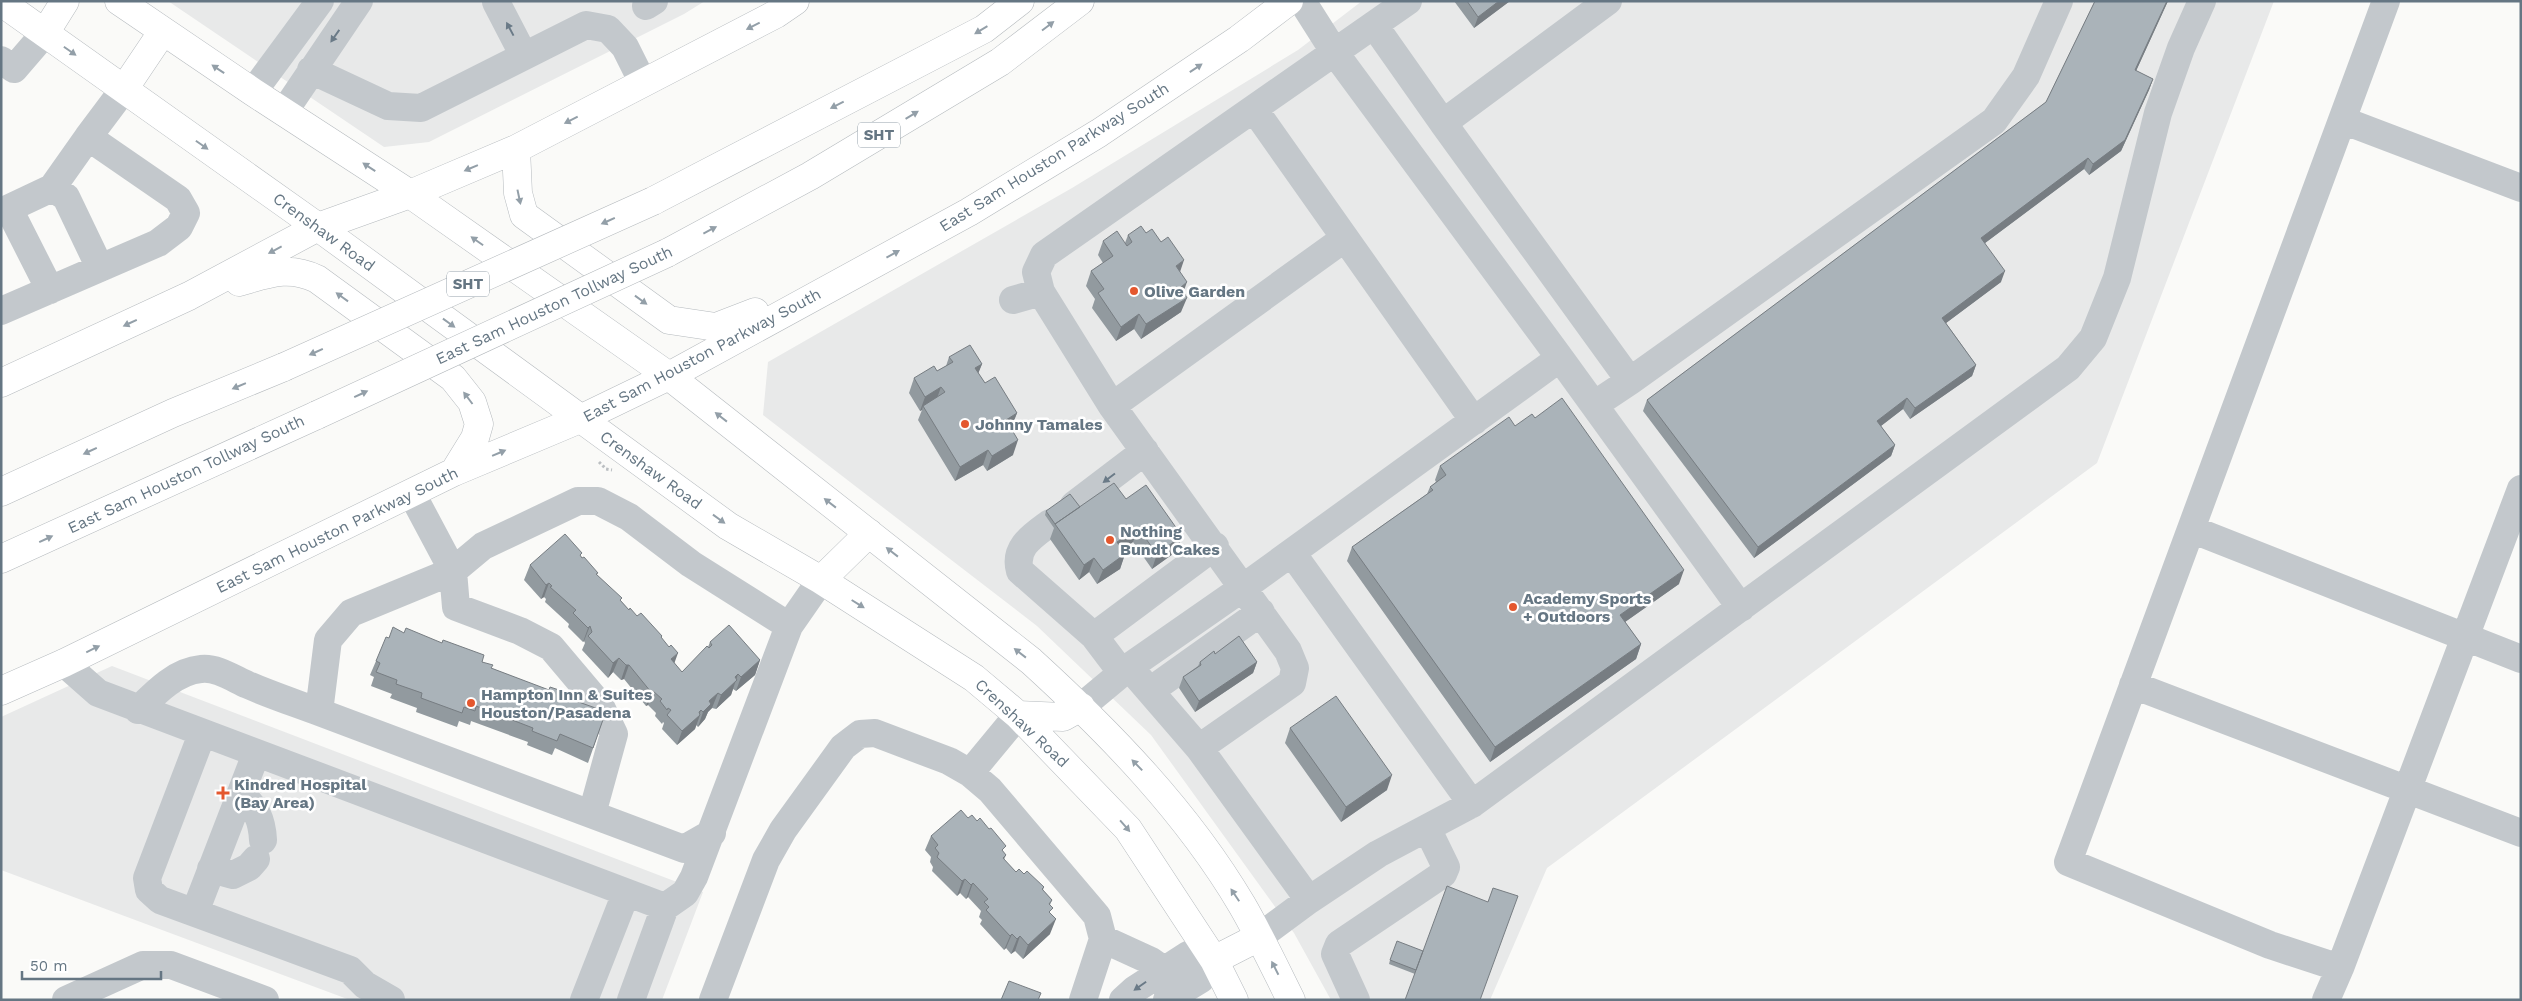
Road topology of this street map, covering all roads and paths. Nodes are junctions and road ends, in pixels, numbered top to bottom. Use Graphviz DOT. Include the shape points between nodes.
graph roads {
  1 [pos="65,1"];
  2 [pos="120,1"];
  3 [pos="320,1"];
  4 [pos="359,1"];
  5 [pos="796,1"];
  6 [pos="1020,1"];
  7 [pos="1080,1"];
  8 [pos="1289,1"];
  9 [pos="1302,1"];
  10 [pos="1408,1"];
  11 [pos="1608,1"];
  12 [pos="2059,1"];
  13 [pos="2202,1"];
  14 [pos="2386,1"];
  15 [pos="1,2"];
  16 [pos="496,2"];
  17 [pos="1374,25"];
  18 [pos="163,31"];
  19 [pos="45,33"];
  20 [pos="1334,53"];
  21 [pos="524,56"];
  22 [pos="6,69"];
  23 [pos="311,70"];
  24 [pos="644,83"];
  25 [pos="124,89"];
  26 [pos="253,92"];
  27 [pos="1254,109"];
  28 [pos="284,112"];
  29 [pos="2342,120"];
  30 [pos="1443,124"];
  31 [pos="88,137"];
  32 [pos="516,149"];
  33 [pos="52,188"];
  34 [pos="2521,188"];
  35 [pos="410,194"];
  36 [pos="5,211"];
  37 [pos="318,227"];
  38 [pos="1345,238"];
  39 [pos="100,268"];
  40 [pos="858,273"];
  41 [pos="50,290"];
  42 [pos="1041,292"];
  43 [pos="189,296"];
  44 [pos="1013,300"];
  45 [pos="1,311"];
  46 [pos="1560,358"];
  47 [pos="669,376"];
  48 [pos="1630,381"];
  49 [pos="1,383"];
  50 [pos="1594,405"];
  51 [pos="1112,406"];
  52 [pos="580,419"];
  53 [pos="1474,421"];
  54 [pos="1145,451"];
  55 [pos="454,472"];
  56 [pos="2521,489"];
  57 [pos="1,492"];
  58 [pos="412,494"];
  59 [pos="1074,505"];
  60 [pos="1050,523"];
  61 [pos="2191,529"];
  62 [pos="869,533"];
  63 [pos="1214,546"];
  64 [pos="1292,553"];
  65 [pos="1,559"];
  66 [pos="453,571"];
  67 [pos="821,580"];
  68 [pos="1244,587"];
  69 [pos="1740,608"];
  70 [pos="1262,612"];
  71 [pos="789,626"];
  72 [pos="1094,636"];
  73 [pos="2465,638"];
  74 [pos="2521,659"];
  75 [pos="64,663"];
  76 [pos="1125,670"];
  77 [pos="2133,685"];
  78 [pos="1,691"];
  79 [pos="1150,691"];
  80 [pos="1081,707"];
  81 [pos="138,710"];
  82 [pos="319,712"];
  83 [pos="1018,715"];
  84 [pos="202,734"];
  85 [pos="1199,748"];
  86 [pos="256,754"];
  87 [pos="970,773"];
  88 [pos="2407,791"];
  89 [pos="241,794"];
  90 [pos="1472,804"];
  91 [pos="592,814"];
  92 [pos="1428,830"];
  93 [pos="712,833"];
  94 [pos="2521,833"];
  95 [pos="212,869"];
  96 [pos="626,892"];
  97 [pos="1309,900"];
  98 [pos="664,907"];
  99 [pos="195,912"];
  100 [pos="1259,937"];
  101 [pos="1103,939"];
  102 [pos="1214,960"];
  103 [pos="2340,968"];
  104 [pos="1164,970"];
  105 [pos="1091,998"];
  106 [pos="66,1000"];
  107 [pos="265,1000"];
  108 [pos="391,1000"];
  109 [pos="584,1000"];
  110 [pos="632,1000"];
  111 [pos="713,1000"];
  112 [pos="1124,1000"];
  113 [pos="1167,1000"];
  114 [pos="1234,1000"];
  115 [pos="1291,1000"];
  116 [pos="1356,1000"];
  117 [pos="2326,1000"];
  1 -- 19 [label="main road"];
  2 -- 18 [label="main road"];
  3 -- 26 [label="lane"];
  4 -- 23 [label="lane, one-way"];
  5 -- 24 [label="main road, one-way"];
  6 -- 57 [label="main road, SHT, one-way, bridge" via="984,29 653,202"];
  65 -- 7 [label="main road, East Sam Houston Tollway South / SHT, one-way, bridge" via="667,253 810,176 1000,62"];
  40 -- 8 [label="main road, East Sam Houston Parkway South, one-way" via="969,212 1099,133 1239,39"];
  9 -- 20 [label="lane"];
  10 -- 17 [label="lane"];
  11 -- 30 [label="lane"];
  12 -- 48 [label="lane" via="2026,76 1994,121"];
  13 -- 69 [label="lane" via="2158,114 2117,278 2094,338 2068,368"];
  14 -- 29 [label="lane"];
  15 -- 19 [label="main road, Crenshaw Road"];
  21 -- 16 [label="lane, one-way"];
  17 -- 20 [label="lane"];
  17 -- 30 [label="lane"];
  18 -- 25 [label="main road"];
  26 -- 18 [label="main road, one-way"];
  19 -- 22 [label="lane"];
  19 -- 25 [label="main road, Crenshaw Road, one-way"];
  20 -- 27 [label="lane"];
  20 -- 46 [label="lane"];
  21 -- 23 [label="lane" via="421,108 388,106"];
  21 -- 24 [label="lane" via="586,25 608,29 625,47"];
  23 -- 28 [label="lane"];
  24 -- 32 [label="main road, one-way"];
  25 -- 31 [label="lane"];
  25 -- 37 [label="main road, Crenshaw Road, one-way"];
  26 -- 28 [label="main road"];
  27 -- 38 [label="lane"];
  27 -- 42 [label="lane" via="1044,255 1036,272"];
  35 -- 28 [label="main road, one-way"];
  29 -- 34 [label="lane"];
  29 -- 61 [label="lane"];
  30 -- 48 [label="lane"];
  31 -- 33 [label="lane"];
  31 -- 39 [label="lane" via="178,199 186,214 179,227 158,242"];
  32 -- 35 [label="main road, one-way"];
  32 -- 40 [label="main road, one-way" via="518,193 524,214 669,320 716,327"];
  33 -- 36 [label="lane"];
  33 -- 39 [label="lane" via="66,197"];
  35 -- 37 [label="main road"];
  47 -- 35 [label="main road, one-way"];
  36 -- 41 [label="lane"];
  37 -- 43 [label="main road, one-way"];
  37 -- 52 [label="main road, Crenshaw Road, one-way"];
  38 -- 51 [label="lane"];
  38 -- 53 [label="lane"];
  39 -- 41 [label="lane"];
  40 -- 47 [label="main road, East Sam Houston Parkway South"];
  41 -- 45 [label="lane"];
  42 -- 44 [label="lane"];
  42 -- 51 [label="lane"];
  43 -- 49 [label="main road, one-way"];
  55 -- 43 [label="main road, one-way" via="475,438 479,424 472,402 453,378 318,279 302,271 279,271"];
  46 -- 50 [label="lane"];
  46 -- 53 [label="lane"];
  47 -- 52 [label="main road, East Sam Houston Parkway South"];
  62 -- 47 [label="main road, one-way"];
  48 -- 50 [label="lane"];
  50 -- 69 [label="lane"];
  51 -- 54 [label="lane"];
  55 -- 52 [label="main road, East Sam Houston Parkway South, one-way"];
  52 -- 67 [label="main road, Crenshaw Road, one-way" via="728,526"];
  53 -- 64 [label="lane"];
  54 -- 59 [label="lane, one-way"];
  54 -- 63 [label="lane"];
  55 -- 58 [label="main road, East Sam Houston Parkway South"];
  56 -- 73 [label="lane"];
  58 -- 66 [label="lane"];
  75 -- 58 [label="main road, East Sam Houston Parkway South, one-way"];
  60 -- 72 [label="lane" via="1024,544 1018,562 1020,571"];
  61 -- 73 [label="lane"];
  61 -- 77 [label="lane"];
  62 -- 67 [label="main road"];
  80 -- 62 [label="main road, one-way" via="1031,661"];
  63 -- 68 [label="lane"];
  63 -- 72 [label="lane"];
  64 -- 68 [label="lane"];
  64 -- 90 [label="lane"];
  66 -- 71 [label="lane" via="483,546 578,501 598,501"];
  66 -- 82 [label="lane" via="351,613 328,640"];
  66 -- 91 [label="lane" via="456,607 520,631 551,647 600,705 614,734"];
  67 -- 71 [label="lane"];
  67 -- 83 [label="main road, Crenshaw Road, one-way" via="974,678"];
  68 -- 70 [label="lane"];
  68 -- 76 [label="lane"];
  69 -- 90 [label="lane"];
  70 -- 79 [label="lane"];
  70 -- 85 [label="lane" via="1288,651 1295,668 1292,683"];
  71 -- 93 [label="lane"];
  72 -- 76 [label="lane"];
  73 -- 74 [label="lane"];
  73 -- 88 [label="lane"];
  75 -- 78 [label="main road, East Sam Houston Parkway South"];
  75 -- 81 [label="lane" via="98,693"];
  76 -- 79 [label="lane"];
  76 -- 80 [label="lane"];
  77 -- 88 [label="lane"];
  77 -- 103 [label="lane" via="2068,862 2270,945"];
  79 -- 85 [label="lane"];
  80 -- 83 [label="main road" via="1063,717"];
  100 -- 80 [label="main road, one-way" via="1200,844 1145,775"];
  81 -- 82 [label="lane" via="160,689 180,676 202,668 226,674"];
  81 -- 84 [label="lane"];
  82 -- 91 [label="lane"];
  83 -- 87 [label="lane"];
  83 -- 102 [label="main road, Crenshaw Road, one-way" via="1128,829"];
  84 -- 86 [label="lane"];
  84 -- 99 [label="lane" via="147,878 149,890 160,900"];
  85 -- 97 [label="lane"];
  86 -- 89 [label="lane"];
  86 -- 96 [label="lane"];
  87 -- 101 [label="lane" via="990,790 1097,916"];
  87 -- 111 [label="lane" via="949,761 875,733 860,734 843,747 783,830 766,860"];
  88 -- 94 [label="lane"];
  88 -- 103 [label="lane"];
  89 -- 95 [label="lane"];
  89 -- 95 [label="lane" via="255,807 262,823 259,849 249,867 233,875"];
  90 -- 92 [label="lane"];
  91 -- 93 [label="lane" via="684,849"];
  92 -- 97 [label="lane" via="1378,854"];
  92 -- 116 [label="lane" via="1446,867 1443,874 1338,944 1335,954"];
  93 -- 98 [label="lane" via="685,893"];
  95 -- 99 [label="lane"];
  96 -- 98 [label="lane"];
  96 -- 109 [label="lane"];
  97 -- 100 [label="lane"];
  98 -- 110 [label="lane"];
  99 -- 108 [label="lane" via="350,970 365,985"];
  100 -- 102 [label="main road"];
  115 -- 100 [label="main road, one-way"];
  101 -- 104 [label="lane"];
  101 -- 105 [label="lane"];
  102 -- 104 [label="lane" via="1188,955"];
  102 -- 113 [label="lane" via="1201,979"];
  102 -- 114 [label="main road, Crenshaw Road"];
  103 -- 117 [label="lane"];
  104 -- 112 [label="lane, one-way"];
  106 -- 107 [label="lane" via="143,965 171,965"];
}
